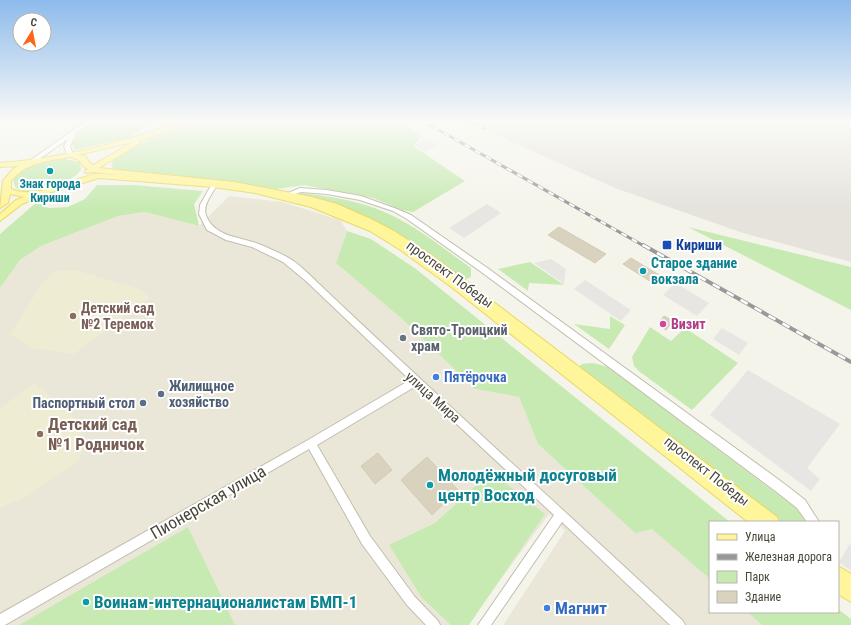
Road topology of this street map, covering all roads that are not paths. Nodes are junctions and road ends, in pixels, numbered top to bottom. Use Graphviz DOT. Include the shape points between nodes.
graph roads {
  1 [pos="49,150"];
  2 [pos="68,150"];
  3 [pos="90,150"];
  4 [pos="124,150"];
  5 [pos="70,155"];
  6 [pos="116,155"];
  7 [pos="30,163"];
  8 [pos="0,165"];
  9 [pos="90,167"];
  10 [pos="0,173"];
  11 [pos="112,175"];
  12 [pos="214,184"];
  13 [pos="7,186"];
  14 [pos="63,186"];
  15 [pos="39,194"];
  16 [pos="289,194"];
  17 [pos="0,205"];
  18 [pos="0,218"];
  19 [pos="416,381"];
  20 [pos="311,443"];
  21 [pos="561,514"];
  22 [pos="758,521"];
  23 [pos="771,521"];
  24 [pos="813,521"];
  25 [pos="839,574"];
  26 [pos="851,584"];
  27 [pos="839,585"];
  28 [pos="851,595"];
  29 [pos="0,621"];
  30 [pos="434,625"];
  31 [pos="484,625"];
  32 [pos="679,625"];
  1 -- 7 [label="street"];
  2 -- 5 [label="street"];
  3 -- 5 [label="main road"];
  4 -- 6 [label="main road"];
  5 -- 7 [label="main road"];
  5 -- 9 [label="main road" via="82,158"];
  6 -- 9 [label="main road"];
  6 -- 11 [label="main road" via="106,166"];
  7 -- 8 [label="main road"];
  7 -- 13 [label="main road" via="17,170"];
  9 -- 11 [label="main road"];
  9 -- 14 [label="main road"];
  10 -- 13 [label="main road"];
  11 -- 12 [label="main road, проспект Победы"];
  11 -- 14 [label="main road" via="84,178"];
  12 -- 16 [label="main road, проспект Победы"];
  12 -- 19 [label="street, улица Мира" via="203,205 202,214 209,228 286,260"];
  12 -- 22 [label="main road, проспект Победы" via="262,192 314,205 382,234 457,286"];
  13 -- 15 [label="main road" via="18,195"];
  13 -- 17 [label="main road" via="5,200"];
  14 -- 15 [label="main road"];
  15 -- 18 [label="main road" via="19,202"];
  16 -- 23 [label="main road, проспект Победы" via="334,206 368,221 430,258"];
  16 -- 24 [label="street" via="300,190 361,198 409,217 782,489 801,504"];
  19 -- 20 [label="street, Пионерская улица"];
  19 -- 21 [label="street, улица Мира"];
  20 -- 29 [label="street, Пионерская улица"];
  20 -- 30 [label="street" via="366,540 411,601"];
  21 -- 31 [label="street"];
  21 -- 32 [label="street, улица Мира"];
  25 -- 26 [label="main road"];
  27 -- 28 [label="main road"];
}
